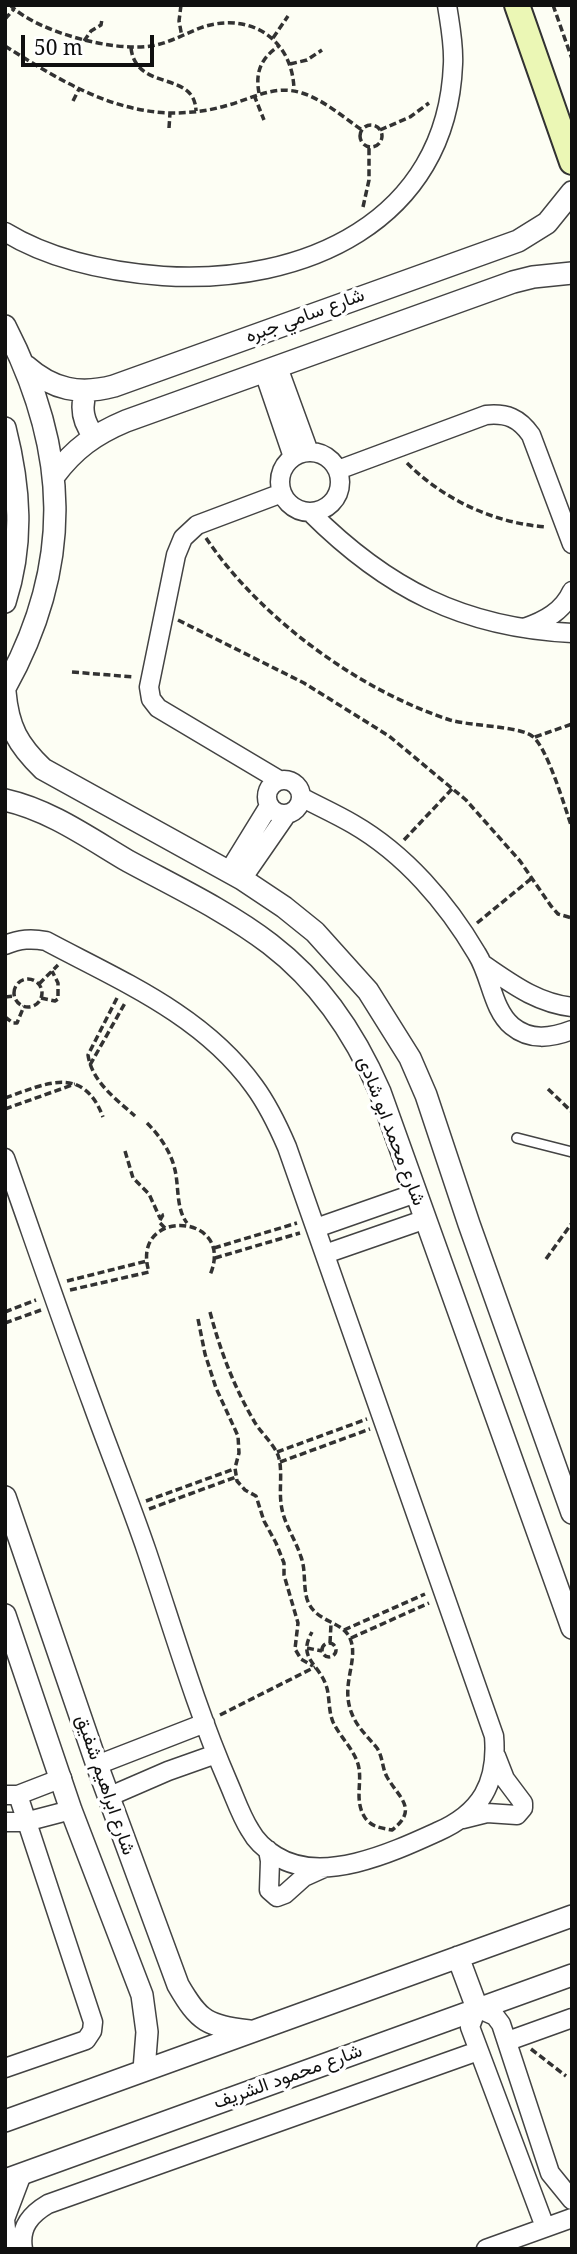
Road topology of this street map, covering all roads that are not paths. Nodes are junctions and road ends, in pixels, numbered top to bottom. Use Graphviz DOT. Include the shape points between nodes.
graph roads {
  1 [pos="447,5"];
  2 [pos="517,5"];
  3 [pos="572,162"];
  4 [pos="572,192"];
  5 [pos="5,232"];
  6 [pos="503,246"];
  7 [pos="572,273"];
  8 [pos="513,282"];
  9 [pos="5,326"];
  10 [pos="26,366"];
  11 [pos="271,369"];
  12 [pos="86,391"];
  13 [pos="5,428"];
  14 [pos="94,436"];
  15 [pos="301,455"];
  16 [pos="338,470"];
  17 [pos="54,476"];
  18 [pos="282,492"];
  19 [pos="310,512"];
  20 [pos="569,536"];
  21 [pos="572,591"];
  22 [pos="8,594"];
  23 [pos="45,597"];
  24 [pos="523,628"];
  25 [pos="572,633"];
  26 [pos="5,690"];
  27 [pos="55,775"];
  28 [pos="279,780"];
  29 [pos="301,797"];
  30 [pos="5,800"];
  31 [pos="269,806"];
  32 [pos="37,810"];
  33 [pos="287,814"];
  34 [pos="235,875"];
  35 [pos="5,945"];
  36 [pos="484,965"];
  37 [pos="572,1007"];
  38 [pos="572,1030"];
  39 [pos="517,1138"];
  40 [pos="572,1152"];
  41 [pos="5,1158"];
  42 [pos="416,1193"];
  43 [pos="426,1219"];
  44 [pos="314,1223"];
  45 [pos="325,1254"];
  46 [pos="5,1497"];
  47 [pos="572,1513"];
  48 [pos="5,1615"];
  49 [pos="572,1628"];
  50 [pos="78,1710"];
  51 [pos="205,1723"];
  52 [pos="42,1724"];
  53 [pos="216,1754"];
  54 [pos="496,1756"];
  55 [pos="97,1765"];
  56 [pos="62,1778"];
  57 [pos="11,1795"];
  58 [pos="108,1797"];
  59 [pos="71,1810"];
  60 [pos="463,1819"];
  61 [pos="5,1822"];
  62 [pos="25,1822"];
  63 [pos="268,1850"];
  64 [pos="324,1868"];
  65 [pos="572,1916"];
  66 [pos="167,1956"];
  67 [pos="458,1956"];
  68 [pos="132,1968"];
  69 [pos="572,1975"];
  70 [pos="477,2008"];
  71 [pos="572,2018"];
  72 [pos="249,2031"];
  73 [pos="512,2039"];
  74 [pos="478,2052"];
  75 [pos="5,2068"];
  76 [pos="144,2070"];
  77 [pos="5,2121"];
  78 [pos="14,2177"];
  79 [pos="572,2200"];
  80 [pos="572,2218"];
  81 [pos="545,2227"];
  82 [pos="11,2245"];
  83 [pos="486,2249"];
  1 -- 5 [label="street" via="452,83 440,130 420,174 396,205 317,255 265,271 182,277 78,261"];
  2 -- 3 [label="main road"];
  4 -- 6 [label="street, شارع سامي جبره" via="547,223"];
  6 -- 8 [label="street" via="514,263"];
  6 -- 12 [label="street, شارع سامي جبره" via="114,386"];
  7 -- 8 [label="street, شارع سامي جبره"];
  8 -- 11 [label="street, شارع سامي جبره"];
  9 -- 10 [label="street"];
  10 -- 12 [label="street, شارع سامي جبره" via="58,387"];
  10 -- 17 [label="street"];
  11 -- 14 [label="street, شارع سامي جبره"];
  11 -- 15 [label="street"];
  12 -- 14 [label="street" via="84,420"];
  13 -- 22 [label="street" via="19,505 17,554"];
  14 -- 17 [label="street, شارع سامي جبره"];
  15 -- 16 [label="street" via="320,454"];
  15 -- 18 [label="street" via="282,473"];
  16 -- 19 [label="street" via="338,493 332,503"];
  16 -- 20 [label="street" via="486,415 513,417 531,435"];
  17 -- 23 [label="street" via="55,535"];
  18 -- 19 [label="street" via="289,502"];
  18 -- 28 [label="street" via="197,525 183,538 149,687 158,708"];
  19 -- 24 [label="street" via="360,558 406,589 482,620"];
  21 -- 24 [label="street" via="556,612"];
  22 -- 23 [label="street"];
  23 -- 26 [label="street"];
  24 -- 25 [label="street"];
  26 -- 27 [label="street" via="14,733 26,753"];
  27 -- 32 [label="street"];
  27 -- 34 [label="street"];
  28 -- 29 [label="street" via="294,783"];
  28 -- 31 [label="street" via="268,791"];
  29 -- 33 [label="street" via="297,808"];
  29 -- 36 [label="street" via="354,824 416,874"];
  30 -- 32 [label="street, شارع محمد ابو شادى"];
  31 -- 33 [label="street"];
  31 -- 34 [label="street"];
  32 -- 42 [label="street, شارع محمد ابو شادى" via="244,926 294,964 335,1010 368,1063"];
  33 -- 34 [label="street"];
  34 -- 47 [label="street" via="284,907 343,960 410,1058"];
  35 -- 44 [label="street" via="31,938 46,941 182,1015 209,1036 255,1087 273,1116"];
  36 -- 37 [label="street" via="536,998"];
  36 -- 38 [label="street" via="500,1011 510,1025 543,1038"];
  39 -- 40 [label="lane"];
  41 -- 51 [label="street"];
  42 -- 43 [label="street, شارع محمد ابو شادى"];
  42 -- 44 [label="street"];
  43 -- 45 [label="street"];
  43 -- 49 [label="street, شارع محمد ابو شادى"];
  44 -- 45 [label="street"];
  45 -- 54 [label="street" via="494,1736"];
  46 -- 50 [label="street, شارع ابراهيم شفيق"];
  48 -- 52 [label="street, شارع ابراهيم شفيق"];
  50 -- 52 [label="street"];
  50 -- 55 [label="street, شارع ابراهيم شفيق"];
  51 -- 53 [label="street"];
  51 -- 55 [label="street"];
  52 -- 56 [label="street, شارع ابراهيم شفيق"];
  53 -- 58 [label="street"];
  53 -- 63 [label="street" via="250,1832"];
  54 -- 60 [label="street" via="480,1801"];
  54 -- 60 [label="street" via="505,1779 523,1803 521,1812 487,1812"];
  55 -- 58 [label="street, شارع ابراهيم شفيق"];
  56 -- 57 [label="street"];
  56 -- 59 [label="street, شارع ابراهيم شفيق"];
  57 -- 62 [label="street"];
  58 -- 66 [label="street, شارع ابراهيم شفيق"];
  59 -- 62 [label="street"];
  59 -- 68 [label="street, شارع ابراهيم شفيق"];
  60 -- 64 [label="street" via="416,1842"];
  61 -- 62 [label="street"];
  62 -- 75 [label="street" via="93,2022 86,2040"];
  63 -- 64 [label="street" via="296,1865"];
  63 -- 64 [label="street" via="269,1891 276,1897"];
  65 -- 67 [label="street"];
  66 -- 68 [label="street" via="147,1967"];
  66 -- 72 [label="street, شارع ابراهيم شفيق" via="178,1985 202,2018 215,2026"];
  67 -- 70 [label="street"];
  67 -- 72 [label="street"];
  68 -- 76 [label="street, شارع ابراهيم شفيق" via="145,2013"];
  69 -- 70 [label="street, شارع محمود الشريف"];
  70 -- 73 [label="street" via="495,2016"];
  70 -- 74 [label="street" via="470,2027"];
  70 -- 78 [label="street, شارع محمود الشريف"];
  71 -- 73 [label="street"];
  72 -- 76 [label="street"];
  73 -- 79 [label="street" via="550,2173"];
  74 -- 81 [label="street"];
  74 -- 82 [label="street" via="48,2204 35,2212 25,2224 21,2240"];
  76 -- 77 [label="street"];
  78 -- 82 [label="street" via="5,2219"];
  80 -- 81 [label="street"];
  81 -- 83 [label="street"];
}
